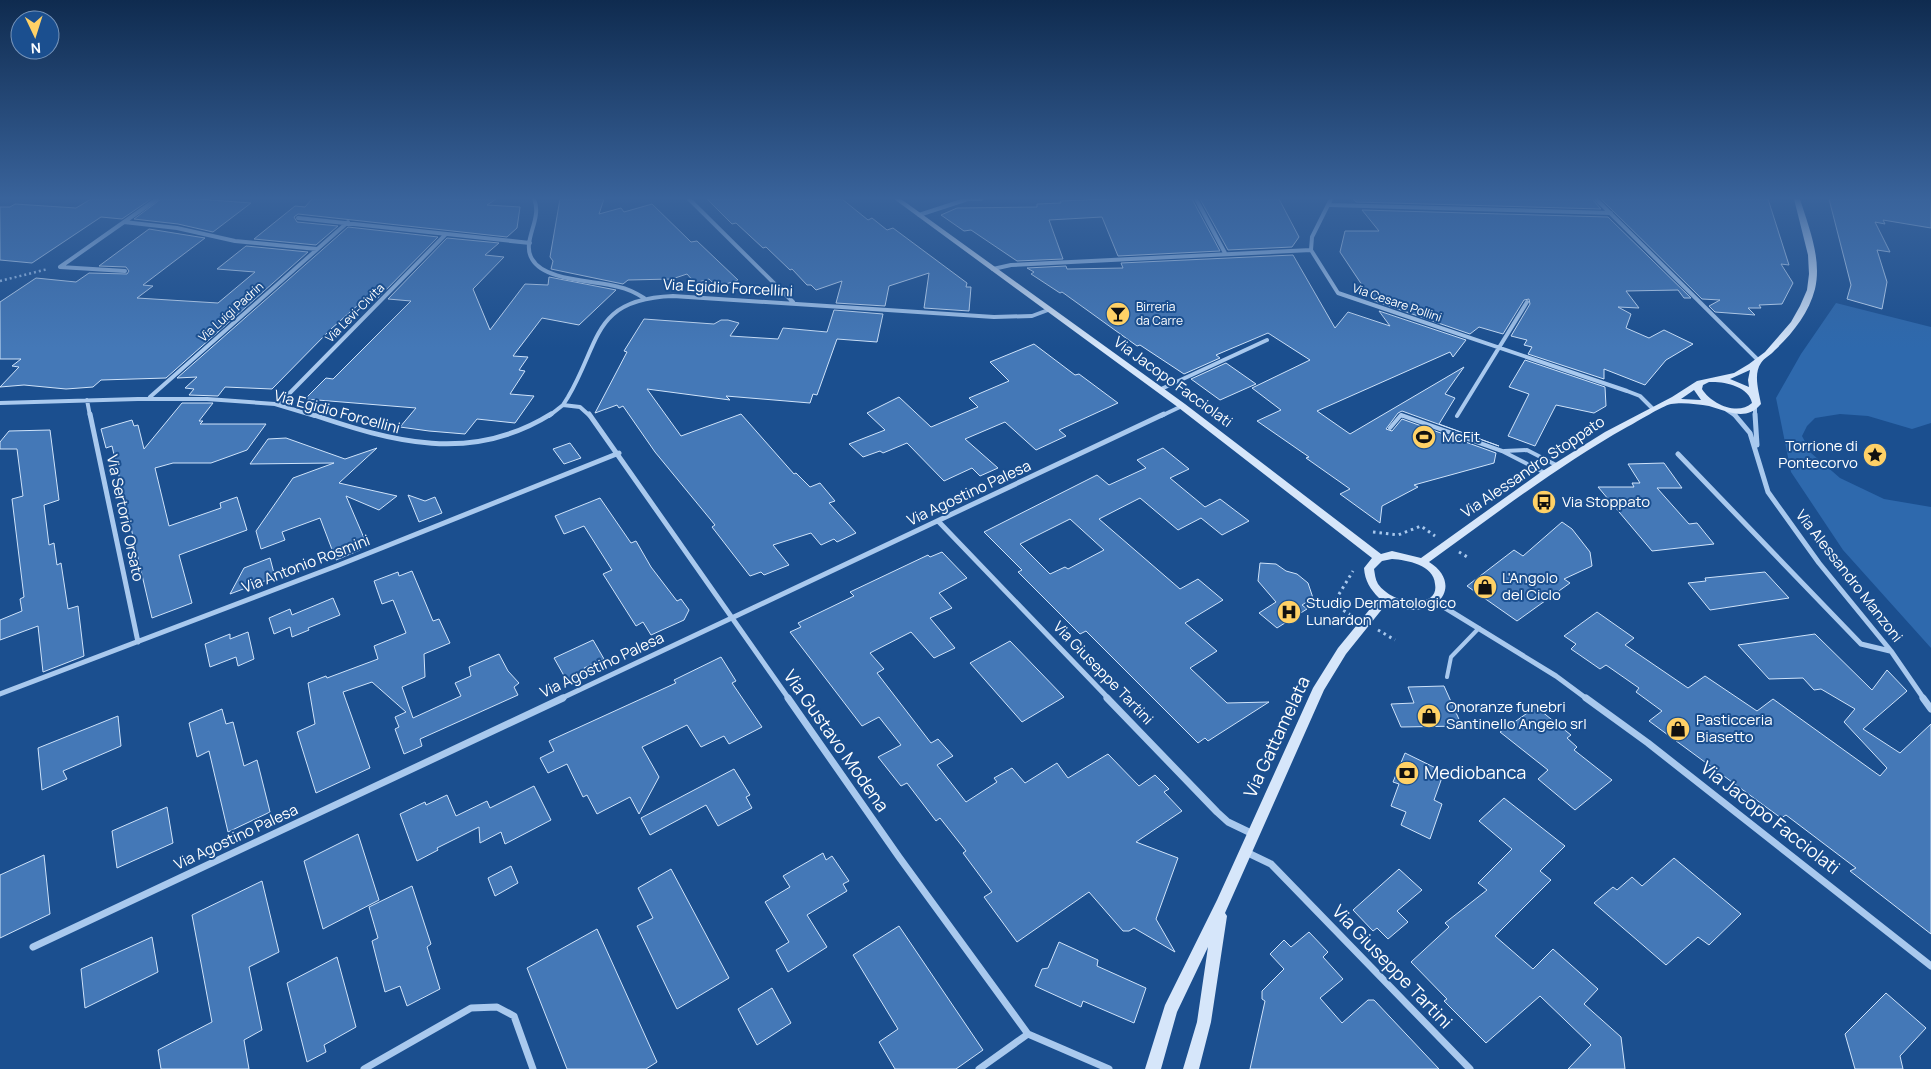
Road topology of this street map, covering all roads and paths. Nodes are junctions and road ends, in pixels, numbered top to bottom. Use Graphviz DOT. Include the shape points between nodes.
graph roads {
  1 [pos="85,249"];
  2 [pos="317,249"];
  3 [pos="431,249"];
  4 [pos="530,249"];
  5 [pos="739,249"];
  6 [pos="965,249"];
  7 [pos="1223,249"];
  8 [pos="1647,249"];
  9 [pos="1810,249"];
  10 [pos="1311,250"];
  11 [pos="1225,253"];
  12 [pos="60,266"];
  13 [pos="993,269"];
  14 [pos="125,271"];
  15 [pos="0,281"];
  16 [pos="644,298"];
  17 [pos="1527,302"];
  18 [pos="793,303"];
  19 [pos="1048,310"];
  20 [pos="1267,340"];
  21 [pos="1498,348"];
  22 [pos="1758,360"];
  23 [pos="1717,380"];
  24 [pos="1699,384"];
  25 [pos="1159,390"];
  26 [pos="150,398"];
  27 [pos="87,400"];
  28 [pos="1755,402"];
  29 [pos="0,403"];
  30 [pos="1665,403"];
  31 [pos="278,405"];
  32 [pos="563,405"];
  33 [pos="1182,406"];
  34 [pos="1721,407"];
  35 [pos="1653,409"];
  36 [pos="1457,416"];
  37 [pos="1390,428"];
  38 [pos="1502,451"];
  39 [pos="619,453"];
  40 [pos="1758,453"];
  41 [pos="1678,454"];
  42 [pos="1558,466"];
  43 [pos="1546,474"];
  44 [pos="939,522"];
  45 [pos="1421,526"];
  46 [pos="1370,530"];
  47 [pos="1379,558"];
  48 [pos="1354,562"];
  49 [pos="1422,562"];
  50 [pos="1386,597"];
  51 [pos="1434,601"];
  52 [pos="1333,604"];
  53 [pos="730,617"];
  54 [pos="1479,628"];
  55 [pos="138,642"];
  56 [pos="1891,651"];
  57 [pos="1447,677"];
  58 [pos="0,694"];
  59 [pos="1931,709"];
  60 [pos="1253,834"];
  61 [pos="1245,852"];
  62 [pos="1222,905"];
  63 [pos="33,947"];
  64 [pos="1931,966"];
  65 [pos="1028,1034"];
  66 [pos="364,1069"];
  67 [pos="533,1069"];
  68 [pos="980,1069"];
  69 [pos="1109,1069"];
  70 [pos="1153,1069"];
  71 [pos="1191,1069"];
  72 [pos="1470,1069"];
  1 -- 12 [label="street"];
  2 -- 26 [label="street, Via Luigi Padrin"];
  3 -- 31 [label="street, Via Levi-Civita"];
  4 -- 16 [label="street" via="531,257 543,269 571,278 624,287"];
  5 -- 18 [label="street"];
  6 -- 13 [label="main road, Via Jacopo Facciolati"];
  7 -- 11 [label="street"];
  8 -- 22 [label="street"];
  9 -- 22 [label="main road" via="1811,287 1798,317 1785,335"];
  10 -- 11 [label="street"];
  10 -- 21 [label="street, Via Cesare Pollini" via="1338,293"];
  11 -- 13 [label="street" via="1011,265"];
  12 -- 14 [label="street"];
  12 -- 15 [label="path"];
  13 -- 19 [label="main road, Via Jacopo Facciolati"];
  16 -- 18 [label="street, Via Egidio Forcellini" via="673,296"];
  16 -- 32 [label="street, Via Egidio Forcellini" via="614,312 604,322 596,333 580,377"];
  17 -- 21 [label="street"];
  18 -- 19 [label="street, Via Egidio Forcellini" via="994,317 1032,316"];
  19 -- 25 [label="main road, Via Jacopo Facciolati"];
  20 -- 25 [label="street"];
  21 -- 35 [label="street, Via Cesare Pollini" via="1640,396"];
  21 -- 36 [label="street"];
  22 -- 23 [label="main road" via="1734,377"];
  22 -- 28 [label="main road, Via Alessandro Manzoni" via="1752,380"];
  23 -- 24 [label="main road, Via Alessandro Stoppato"];
  23 -- 28 [label="main road" via="1737,384"];
  24 -- 30 [label="main road, Via Alessandro Stoppato"];
  24 -- 34 [label="main road" via="1701,395"];
  25 -- 33 [label="main road, Via Jacopo Facciolati"];
  26 -- 27 [label="street, Via Egidio Forcellini"];
  26 -- 31 [label="street, Via Egidio Forcellini" via="200,398"];
  27 -- 29 [label="street, Via Egidio Forcellini"];
  27 -- 55 [label="street, Via Sertorio Orsato"];
  28 -- 34 [label="main road, Via Alessandro Stoppato" via="1746,411"];
  28 -- 40 [label="street, Via Alessandro Manzoni"];
  30 -- 34 [label="main road, Via Alessandro Stoppato" via="1694,401"];
  30 -- 35 [label="main road, Via Alessandro Stoppato"];
  31 -- 32 [label="street, Via Egidio Forcellini" via="399,441 447,445 486,441 505,435 538,421"];
  32 -- 39 [label="street, Via Gustavo Modena" via="586,410"];
  33 -- 44 [label="street, Via Agostino Palesa"];
  33 -- 47 [label="main road, Via Jacopo Facciolati"];
  34 -- 40 [label="street, Via Alessandro Manzoni" via="1746,426"];
  35 -- 42 [label="main road, Via Alessandro Stoppato"];
  37 -- 38 [label="lane" via="1401,415"];
  38 -- 42 [label="lane" via="1528,450"];
  38 -- 43 [label="lane"];
  39 -- 53 [label="street, Via Gustavo Modena"];
  39 -- 55 [label="street, Via Antonio Rosmini"];
  40 -- 56 [label="street, Via Alessandro Manzoni" via="1768,492 1819,563"];
  41 -- 56 [label="street" via="1861,644"];
  42 -- 43 [label="main road, Via Alessandro Stoppato"];
  43 -- 49 [label="main road, Via Alessandro Stoppato"];
  44 -- 53 [label="street, Via Agostino Palesa"];
  44 -- 60 [label="street, Via Giuseppe Tartini" via="1217,812 1228,822"];
  45 -- 46 [label="path" via="1404,536 1392,537"];
  47 -- 49 [label="main road" via="1407,556"];
  47 -- 50 [label="main road" via="1368,568 1368,576 1377,591"];
  48 -- 52 [label="path" via="1354,570"];
  49 -- 51 [label="main road" via="1438,577 1441,586"];
  50 -- 51 [label="main road" via="1411,605"];
  50 -- 60 [label="main road, Via Gattamelata" via="1342,651 1319,688"];
  51 -- 54 [label="street, Via Jacopo Facciolati"];
  53 -- 63 [label="street, Via Agostino Palesa"];
  53 -- 65 [label="street, Via Gustavo Modena"];
  54 -- 57 [label="lane" via="1450,657"];
  54 -- 64 [label="street, Via Jacopo Facciolati" via="1556,676 1648,743"];
  55 -- 58 [label="street, Via Antonio Rosmini"];
  56 -- 59 [label="street, Via Alessandro Manzoni"];
  60 -- 61 [label="main road, Via Gattamelata"];
  61 -- 62 [label="main road, Via Gattamelata"];
  61 -- 72 [label="street, Via Giuseppe Tartini" via="1270,864"];
  62 -- 70 [label="main road, Via Gattamelata" via="1170,1010"];
  62 -- 71 [label="main road, Via Gattamelata" via="1204,1022"];
  65 -- 68 [label="street"];
  65 -- 69 [label="street"];
  66 -- 67 [label="street" via="471,1008 497,1007 514,1016"];
}
